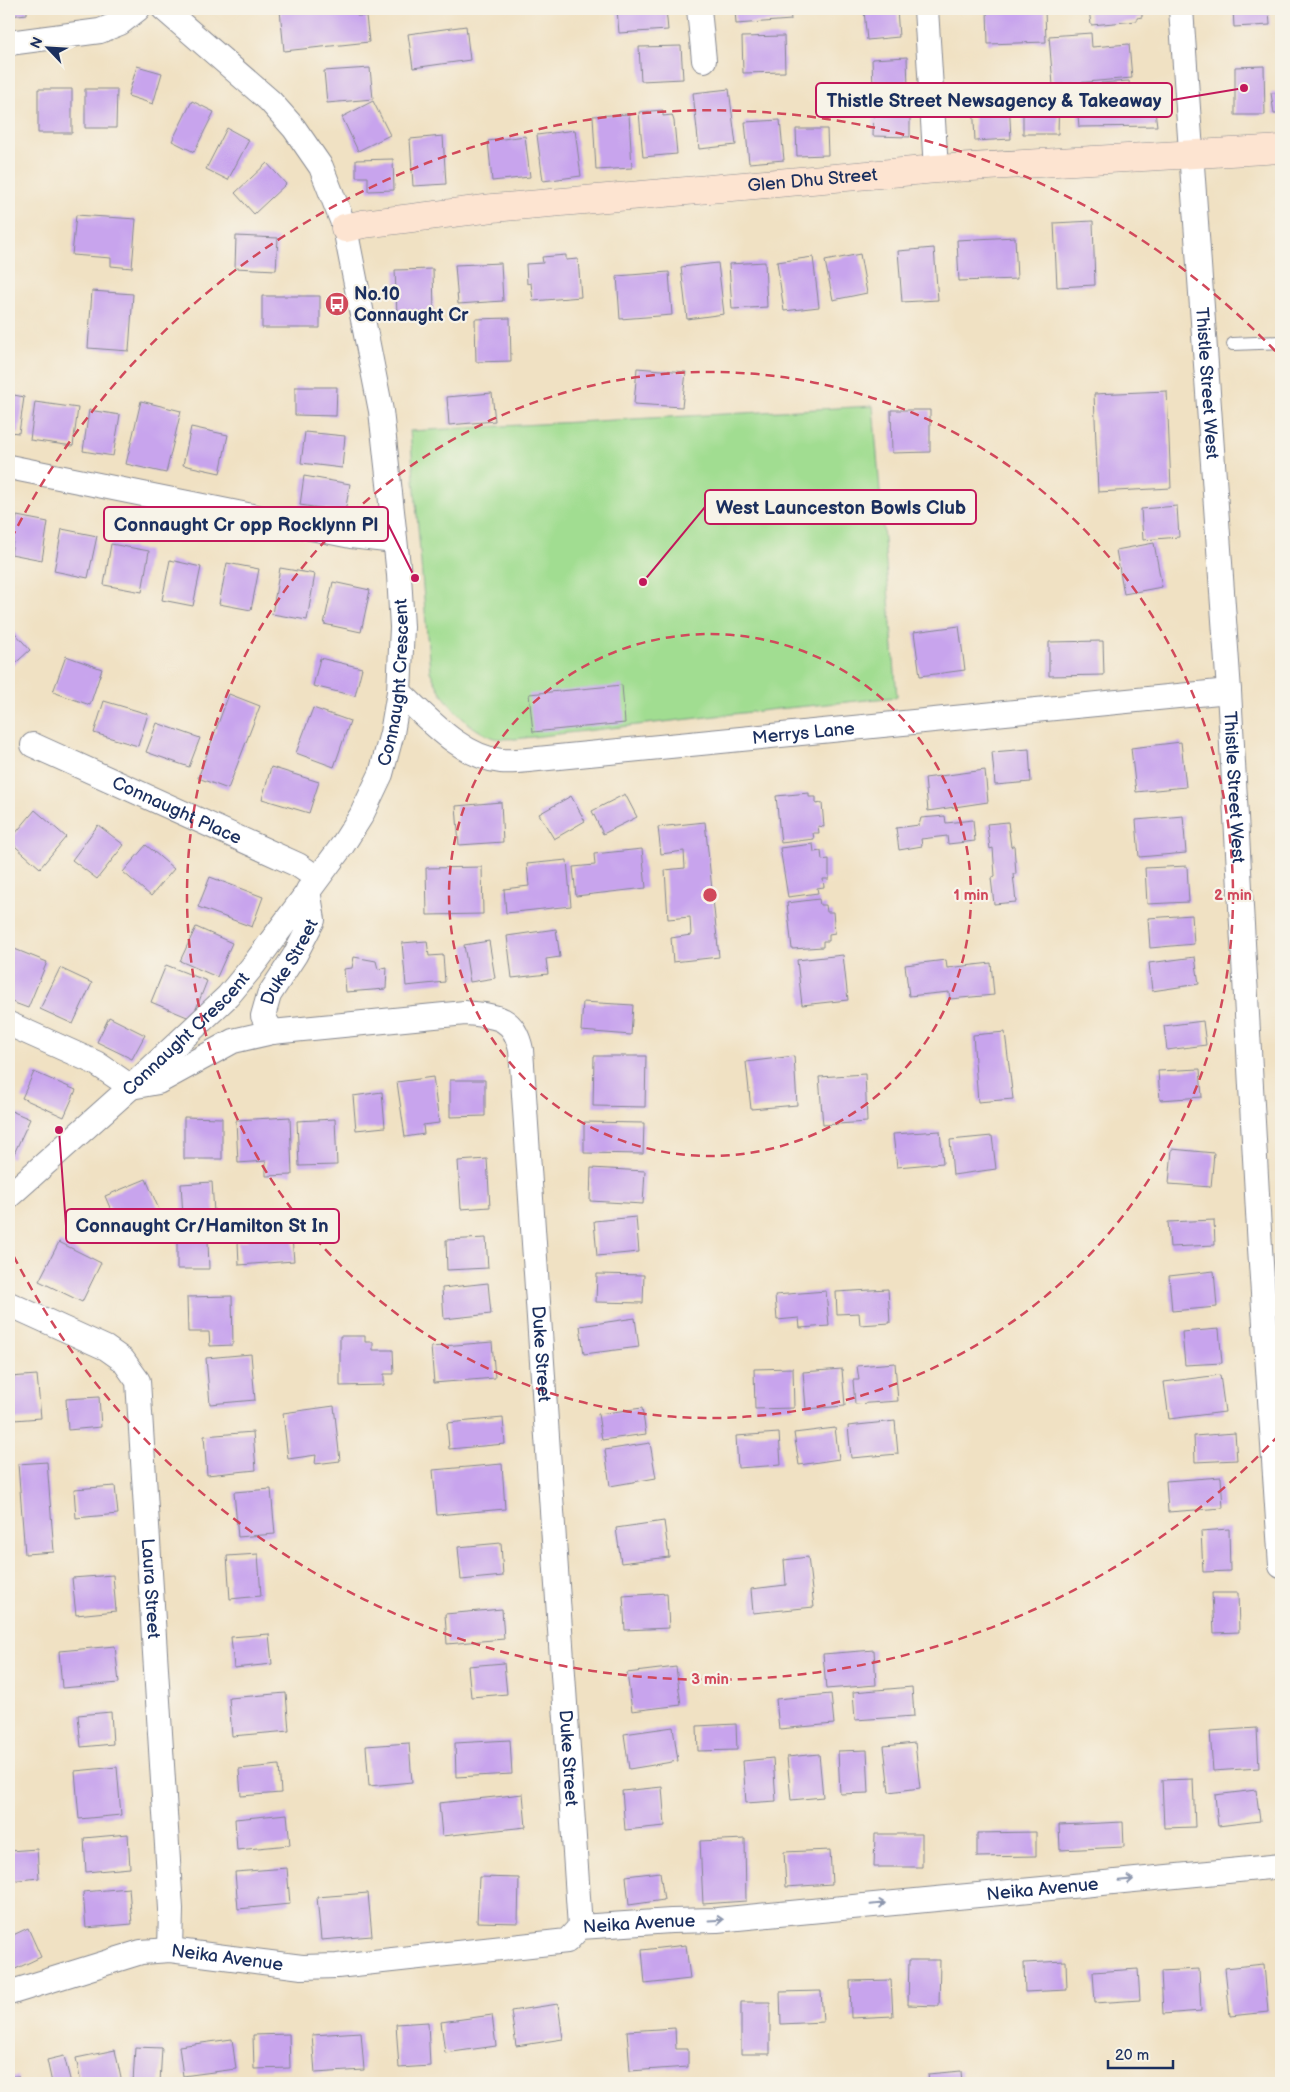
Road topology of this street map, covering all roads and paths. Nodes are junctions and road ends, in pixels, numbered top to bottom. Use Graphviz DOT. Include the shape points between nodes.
graph roads {
  1 [pos="138,9"];
  2 [pos="164,9"];
  3 [pos="699,9"];
  4 [pos="926,9"];
  5 [pos="1181,9"];
  6 [pos="9,42"];
  7 [pos="704,60"];
  8 [pos="1281,149"];
  9 [pos="1191,154"];
  10 [pos="936,169"];
  11 [pos="345,228"];
  12 [pos="1281,342"];
  13 [pos="1233,344"];
  14 [pos="9,467"];
  15 [pos="395,541"];
  16 [pos="1229,691"];
  17 [pos="399,692"];
  18 [pos="34,745"];
  19 [pos="313,884"];
  20 [pos="9,1024"];
  21 [pos="272,1032"];
  22 [pos="131,1087"];
  23 [pos="9,1196"];
  24 [pos="1270,1247"];
  25 [pos="9,1304"];
  26 [pos="1281,1566"];
  27 [pos="1281,1866"];
  28 [pos="580,1927"];
  29 [pos="170,1950"];
  30 [pos="9,1993"];
  1 -- 6 [label="street" via="120,23 100,31"];
  2 -- 11 [label="street, Connaught Crescent" via="270,101 294,128 321,167"];
  3 -- 7 [label="street"];
  4 -- 10 [label="street"];
  5 -- 9 [label="street, Thistle Street West"];
  8 -- 9 [label="street, Glen Dhu Street"];
  9 -- 10 [label="street, Glen Dhu Street"];
  9 -- 16 [label="street, Thistle Street West"];
  10 -- 11 [label="street, Glen Dhu Street" via="493,208"];
  11 -- 15 [label="street, Connaught Crescent" via="381,411"];
  12 -- 13 [label="lane"];
  14 -- 15 [label="street" via="351,536"];
  15 -- 17 [label="street, Connaught Crescent" via="402,627"];
  16 -- 17 [label="street, Merrys Lane" via="501,761 480,756 460,744"];
  16 -- 24 [label="street, Thistle Street West"];
  17 -- 19 [label="street, Connaught Crescent" via="381,774 361,816"];
  18 -- 19 [label="street, Connaught Place" via="298,865"];
  19 -- 21 [label="street, Duke Street" via="313,920 269,994 263,1016"];
  19 -- 22 [label="street, Connaught Crescent" via="228,996"];
  20 -- 22 [label="street" via="96,1064"];
  21 -- 22 [label="street, Duke Street" via="233,1041 158,1082"];
  21 -- 28 [label="street, Duke Street" via="465,1013 491,1015 508,1022 518,1035"];
  22 -- 23 [label="street, Connaught Crescent"];
  24 -- 26 [label="street, Thistle Street West"];
  25 -- 29 [label="street, Laura Street" via="106,1348 123,1360 138,1381 171,1910"];
  28 -- 27 [label="street, Neika Avenue, one-way" via="718,1920"];
  28 -- 29 [label="street, Neika Avenue" via="567,1941 337,1966 302,1967"];
  29 -- 30 [label="street, Neika Avenue" via="141,1952"];
}
